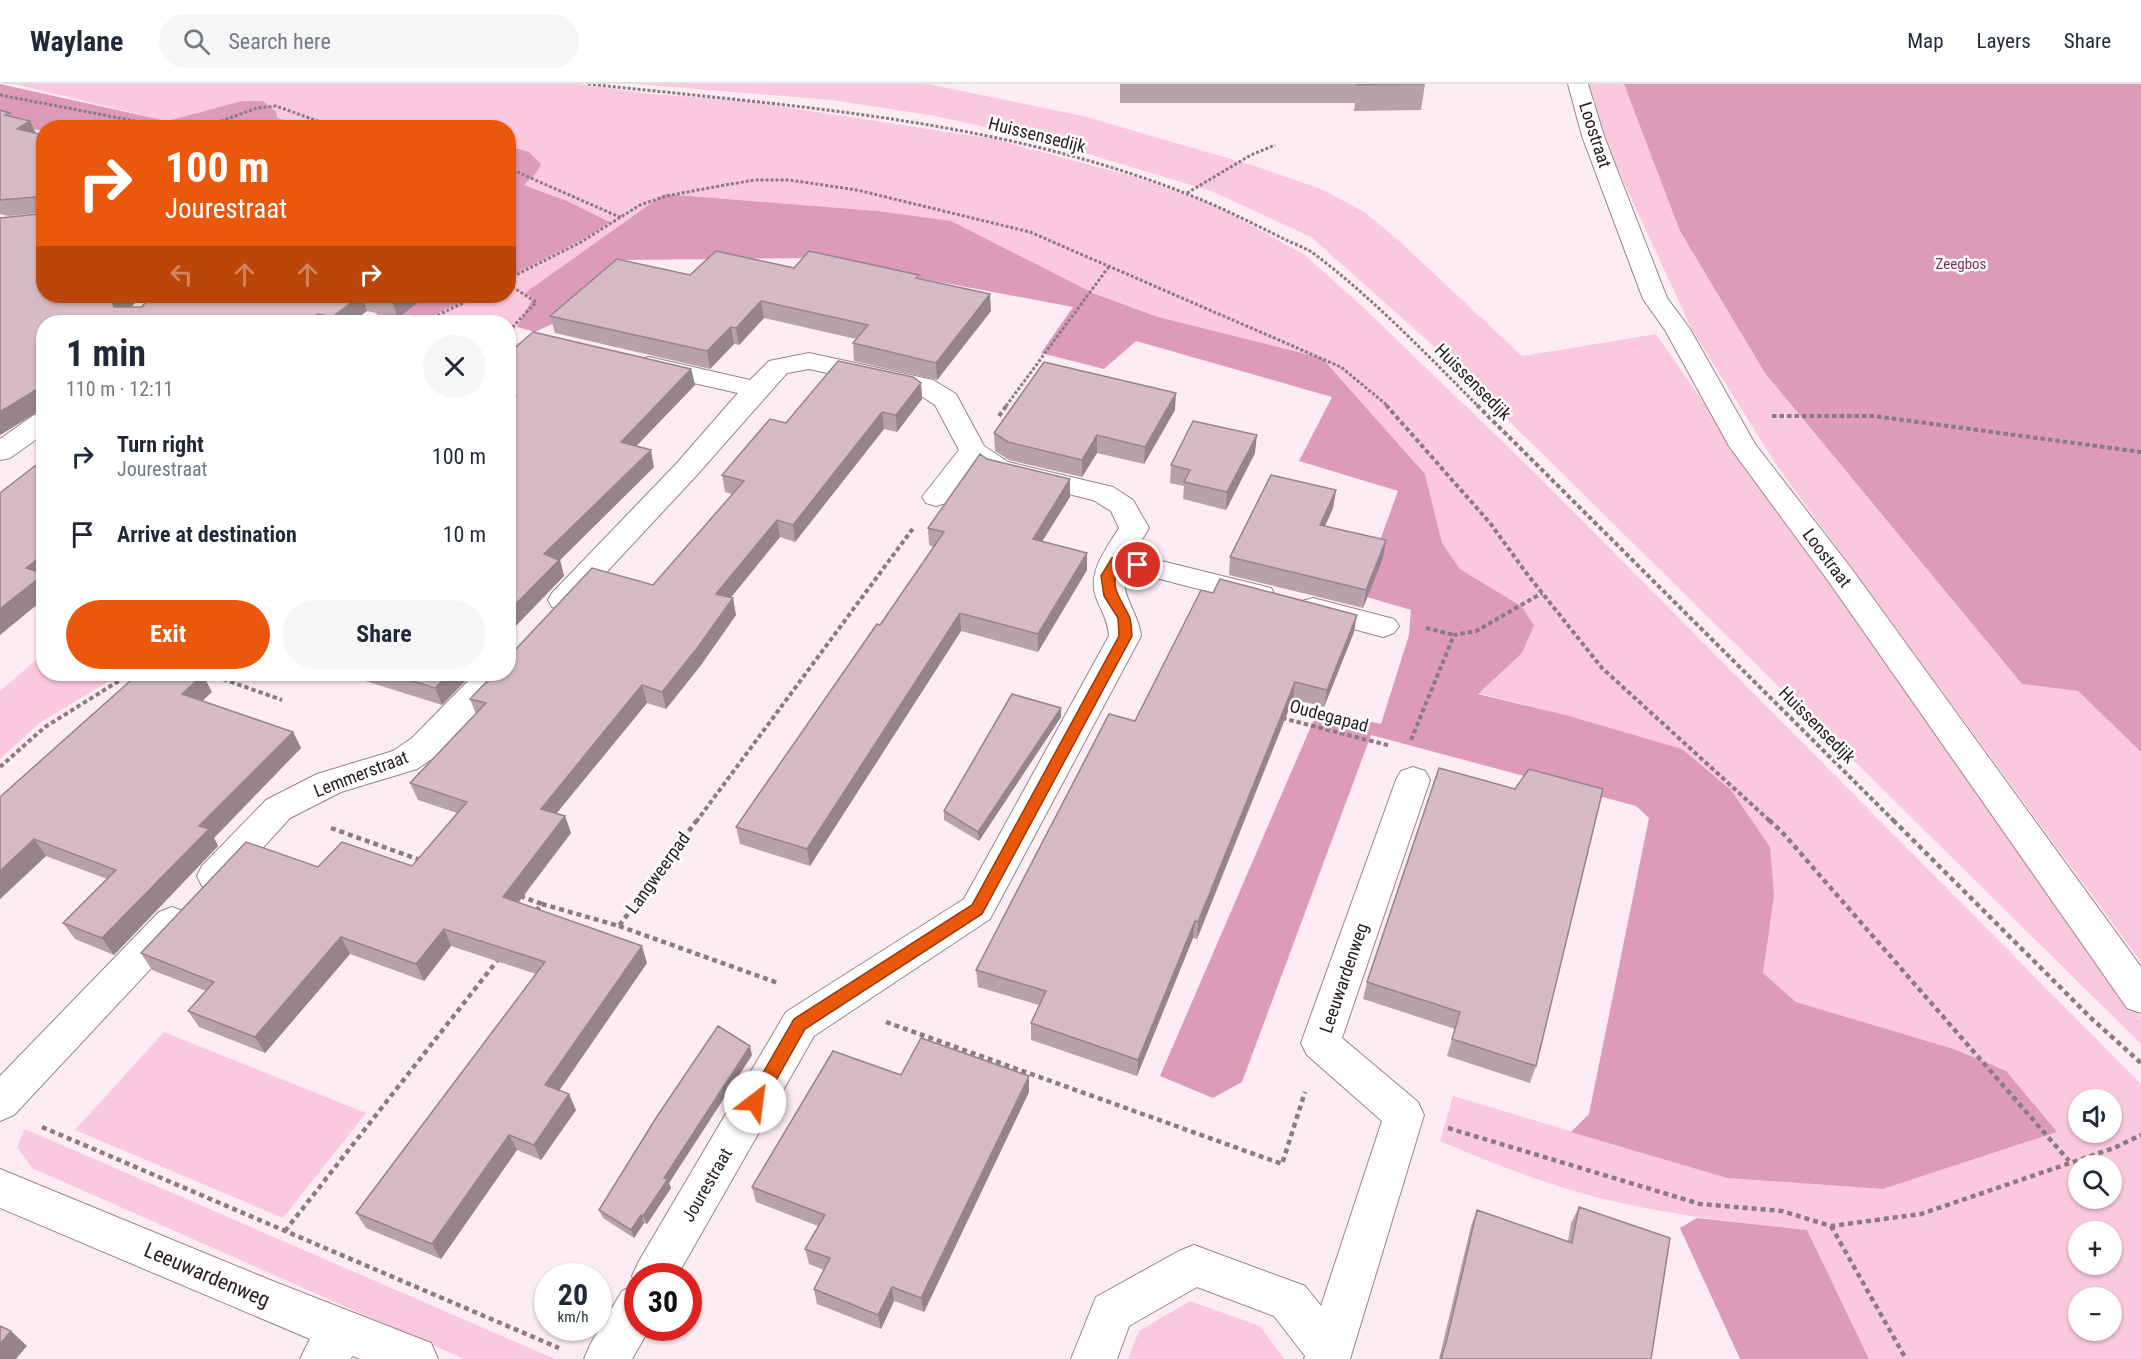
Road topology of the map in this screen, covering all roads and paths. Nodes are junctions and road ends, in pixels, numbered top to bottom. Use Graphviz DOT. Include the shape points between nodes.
graph roads {
  1 [pos="588,84"];
  2 [pos="1578,84"];
  3 [pos="0,95"];
  4 [pos="130,120"];
  5 [pos="224,120"];
  6 [pos="315,120"];
  7 [pos="1275,145"];
  8 [pos="516,170"];
  9 [pos="1186,193"];
  10 [pos="622,218"];
  11 [pos="1110,265"];
  12 [pos="516,275"];
  13 [pos="516,289"];
  14 [pos="463,303"];
  15 [pos="438,315"];
  16 [pos="516,323"];
  17 [pos="516,344"];
  18 [pos="529,346"];
  19 [pos="623,358"];
  20 [pos="756,389"];
  21 [pos="1726,416"];
  22 [pos="36,427"];
  23 [pos="973,451"];
  24 [pos="0,452"];
  25 [pos="2141,452"];
  26 [pos="936,497"];
  27 [pos="1116,561"];
  28 [pos="1542,592"];
  29 [pos="548,616"];
  30 [pos="1383,626"];
  31 [pos="119,681"];
  32 [pos="229,681"];
  33 [pos="487,681"];
  34 [pos="282,700"];
  35 [pos="1272,715"];
  36 [pos="1410,765"];
  37 [pos="0,767"];
  38 [pos="278,810"];
  39 [pos="421,861"];
  40 [pos="509,892"];
  41 [pos="542,904"];
  42 [pos="535,913"];
  43 [pos="619,926"];
  44 [pos="505,950"];
  45 [pos="2141,997"];
  46 [pos="833,1002"];
  47 [pos="1321,1043"];
  48 [pos="2141,1063"];
  49 [pos="0,1103"];
  50 [pos="1404,1115"];
  51 [pos="33,1123"];
  52 [pos="2141,1135"];
  53 [pos="2090,1155"];
  54 [pos="2068,1160"];
  55 [pos="2068,1161"];
  56 [pos="0,1188"];
  57 [pos="1831,1226"];
  58 [pos="285,1231"];
  59 [pos="662,1263"];
  60 [pos="624,1330"];
  61 [pos="333,1345"];
  62 [pos="562,1350"];
  63 [pos="1328,1355"];
  64 [pos="415,1359"];
  65 [pos="607,1359"];
  66 [pos="1094,1359"];
  67 [pos="1906,1359"];
  1 -- 9 [label="path, Huissensedijk" via="897,119 994,137 1112,168"];
  2 -- 21 [label="street, Loostraat" via="1593,136 1655,299 1677,329"];
  3 -- 4 [label="path"];
  5 -- 6 [label="path" via="257,108 276,106"];
  7 -- 9 [label="path"];
  8 -- 10 [label="path"];
  9 -- 48 [label="path, Huissensedijk" via="1311,252 1400,328 2075,1002"];
  10 -- 11 [label="path" via="666,196 755,180 789,180 857,190 983,219 1030,232"];
  10 -- 12 [label="path"];
  11 -- 23 [label="path"];
  11 -- 28 [label="path" via="1341,367 1388,406 1490,523"];
  13 -- 16 [label="path" via="536,302"];
  14 -- 15 [label="path"];
  17 -- 18 [label="path"];
  19 -- 20 [label="street"];
  20 -- 23 [label="street" via="778,367 809,361 924,386 946,400"];
  20 -- 29 [label="street" via="686,470"];
  21 -- 25 [label="path" via="1874,416"];
  21 -- 45 [label="street, Loostraat" via="1743,446 1840,575"];
  22 -- 24 [label="street"];
  23 -- 26 [label="street"];
  23 -- 27 [label="street, Jourestraat" via="998,468 1103,493 1123,506 1134,528"];
  26 -- 43 [label="path, Langweerpad"];
  27 -- 30 [label="street"];
  27 -- 46 [label="street, Jourestraat" via="1108,576 1110,596 1124,618 1125,636 977,909"];
  28 -- 36 [label="path" via="1476,631 1454,635"];
  28 -- 54 [label="path" via="1602,668 1782,832"];
  31 -- 37 [label="path" via="45,727"];
  32 -- 34 [label="path"];
  33 -- 38 [label="street, Lemmerstraat" via="424,747 405,760 329,783"];
  35 -- 36 [label="path, Oudegapad"];
  36 -- 47 [label="street, Leeuwardenweg"];
  38 -- 39 [label="path"];
  38 -- 49 [label="street, Lemmerstraat"];
  40 -- 41 [label="path, Langweerpad"];
  41 -- 42 [label="path"];
  41 -- 43 [label="path, Langweerpad"];
  43 -- 46 [label="path"];
  44 -- 58 [label="path"];
  46 -- 47 [label="path" via="1282,1164"];
  46 -- 59 [label="street, Jourestraat" via="800,1024"];
  47 -- 50 [label="street, Leeuwardenweg"];
  50 -- 57 [label="path" via="1700,1203 1782,1212"];
  50 -- 63 [label="street"];
  51 -- 58 [label="path"];
  52 -- 53 [label="path"];
  55 -- 57 [label="path" via="1921,1214"];
  56 -- 61 [label="street, Leeuwardenweg"];
  57 -- 67 [label="path"];
  58 -- 62 [label="path"];
  60 -- 65 [label="street"];
  61 -- 64 [label="street, Leeuwardenweg"];
  63 -- 66 [label="street" via="1289,1301 1194,1265 1112,1312"];
}
